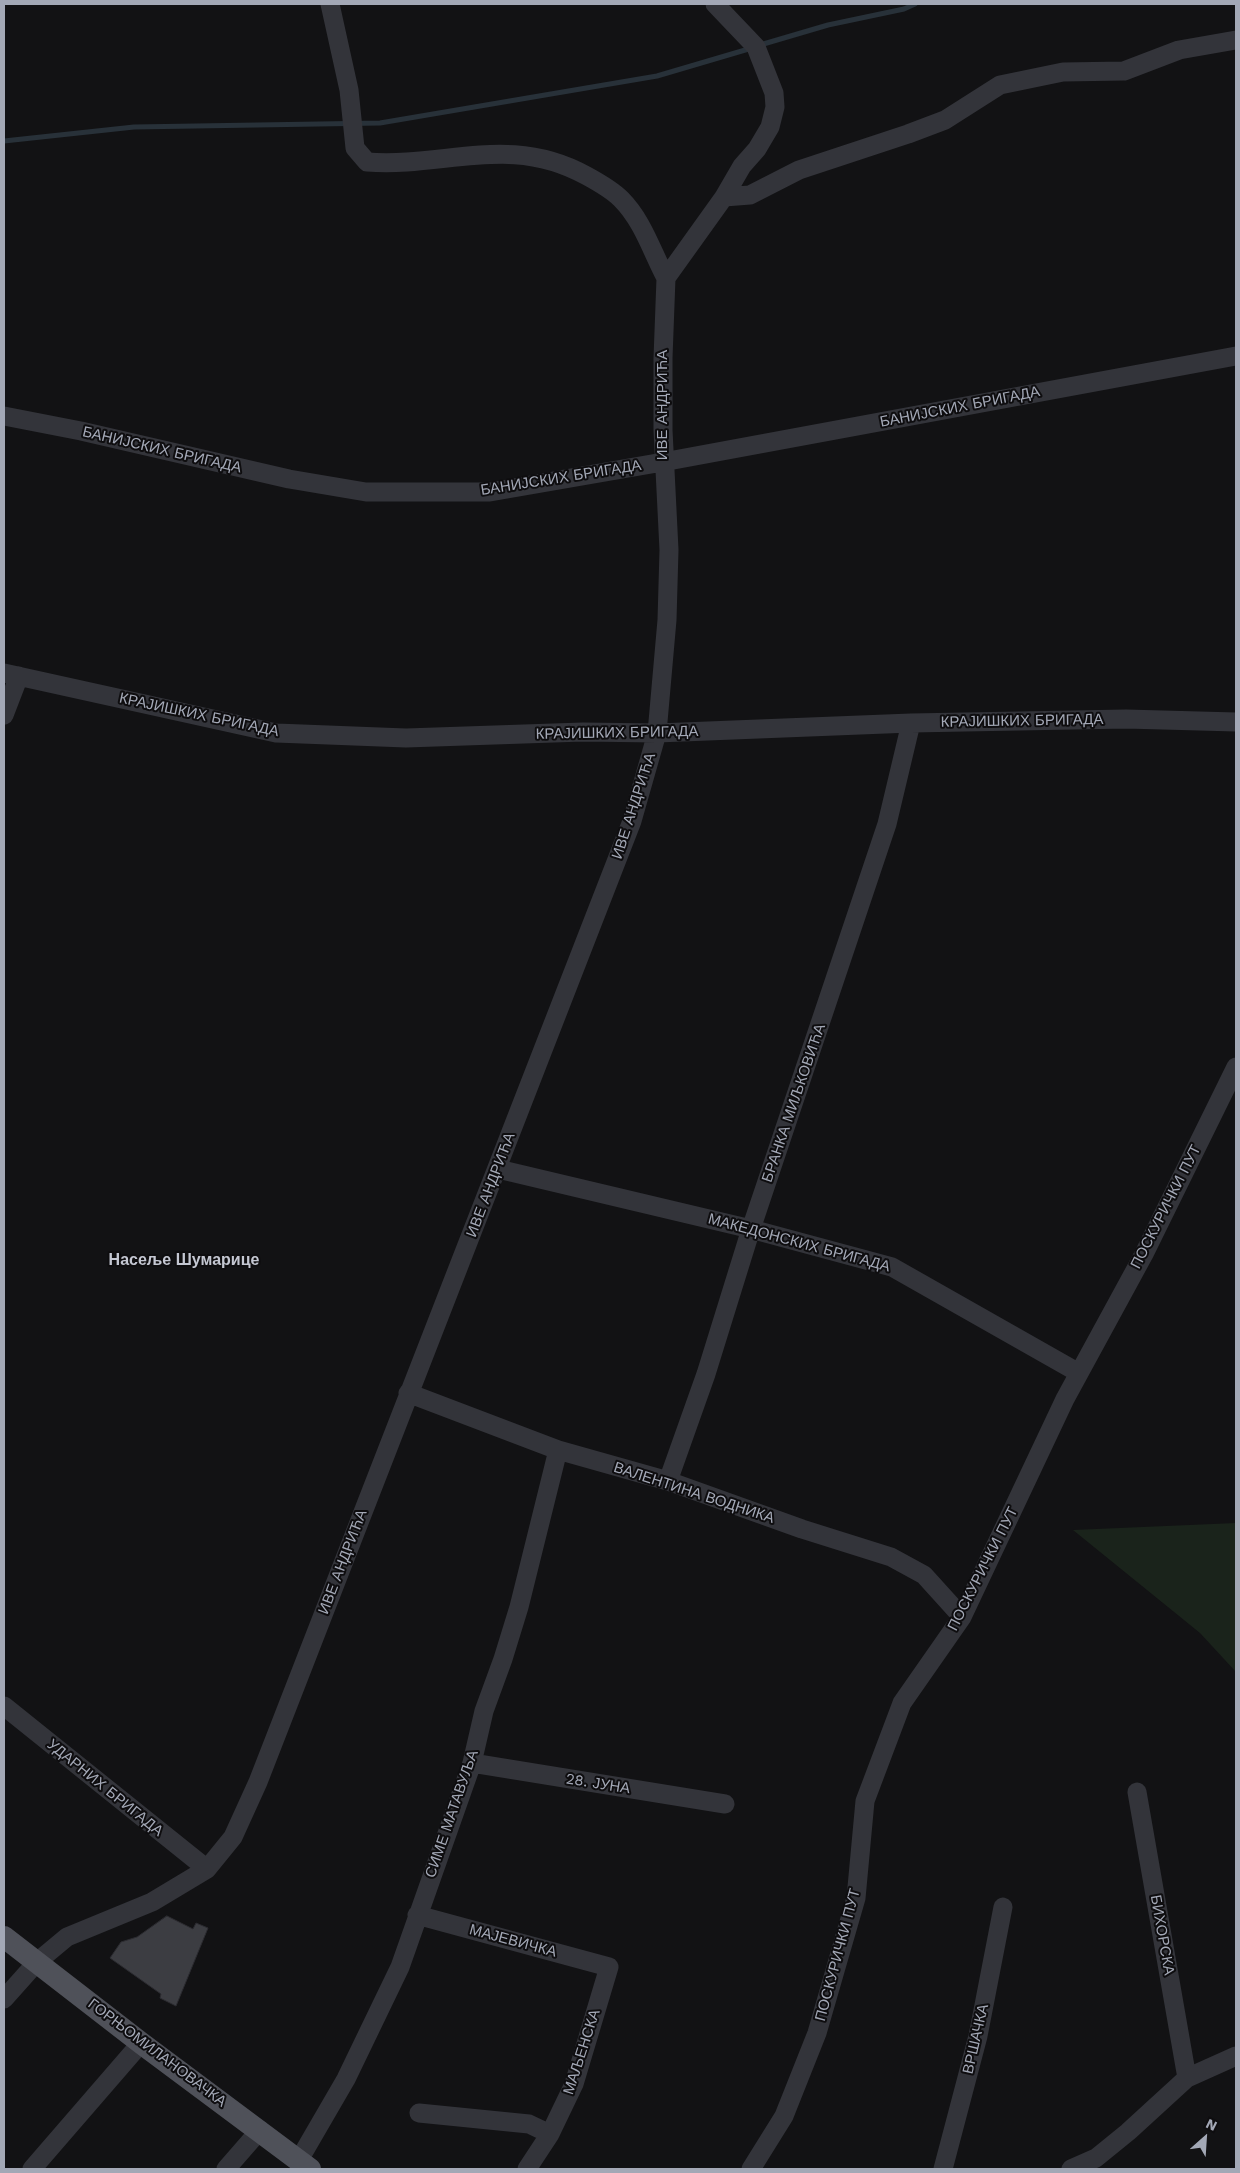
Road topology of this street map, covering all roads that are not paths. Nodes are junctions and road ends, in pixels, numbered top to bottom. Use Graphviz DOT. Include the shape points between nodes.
graph roads {
  1 [pos="330,4"];
  2 [pos="715,4"];
  3 [pos="1236,40"];
  4 [pos="724,197"];
  5 [pos="666,278"];
  6 [pos="1236,356"];
  7 [pos="4,416"];
  8 [pos="663,462"];
  9 [pos="11,674"];
  10 [pos="4,715"];
  11 [pos="1236,722"];
  12 [pos="911,723"];
  13 [pos="657,734"];
  14 [pos="1236,1067"];
  15 [pos="498,1169"];
  16 [pos="751,1229"];
  17 [pos="1079,1373"];
  18 [pos="408,1393"];
  19 [pos="558,1450"];
  20 [pos="668,1481"];
  21 [pos="962,1617"];
  22 [pos="4,1706"];
  23 [pos="472,1763"];
  24 [pos="1137,1792"];
  25 [pos="725,1804"];
  26 [pos="207,1869"];
  27 [pos="1003,1907"];
  28 [pos="417,1915"];
  29 [pos="4,1937"];
  30 [pos="37,1962"];
  31 [pos="609,1967"];
  32 [pos="4,1999"];
  33 [pos="141,2043"];
  34 [pos="1236,2056"];
  35 [pos="1187,2078"];
  36 [pos="419,2113"];
  37 [pos="260,2130"];
  38 [pos="550,2134"];
  39 [pos="305,2165"];
  40 [pos="32,2169"];
  41 [pos="226,2169"];
  42 [pos="527,2169"];
  43 [pos="751,2169"];
  44 [pos="943,2169"];
  45 [pos="1071,2169"];
  1 -- 5 [label="street, ИВЕ АНДРИЋА" via="354,127 355,148 367,162 393,164 483,153 544,158 568,165 621,199 643,230"];
  2 -- 4 [label="street" via="752,42 774,93 775,107 770,128"];
  3 -- 4 [label="street" via="1178,50 1124,71 1063,72 1000,85 945,120 799,170 750,195"];
  4 -- 5 [label="street"];
  5 -- 8 [label="street, ИВЕ АНДРИЋА"];
  6 -- 8 [label="street, БАНИЈСКИХ БРИГАДА"];
  7 -- 8 [label="street, БАНИЈСКИХ БРИГАДА" via="289,479 366,492 490,492"];
  8 -- 13 [label="street, ИВЕ АНДРИЋА" via="669,550 667,620"];
  9 -- 10 [label="street"];
  9 -- 13 [label="street, КРАЈИШКИХ БРИГАДА" via="276,733 406,738 583,732"];
  11 -- 12 [label="street, КРАЈИШКИХ БРИГАДА" via="1126,719"];
  12 -- 13 [label="street, КРАЈИШКИХ БРИГАДА"];
  12 -- 16 [label="street, БРАНКА МИЉКОВИЋА" via="887,824"];
  13 -- 15 [label="street, ИВЕ АНДРИЋА" via="632,821"];
  14 -- 17 [label="street, ПОСКУРИЧКИ ПУТ" via="1144,1254"];
  15 -- 16 [label="street, МАКЕДОНСКИХ БРИГАДА"];
  15 -- 18 [label="street, ИВЕ АНДРИЋА"];
  16 -- 17 [label="street, МАКЕДОНСКИХ БРИГАДА" via="892,1267"];
  16 -- 20 [label="street, БРАНКА МИЉКОВИЋА" via="706,1374"];
  17 -- 21 [label="street, ПОСКУРИЧКИ ПУТ"];
  18 -- 19 [label="street, ВАЛЕНТИНА ВОДНИКА"];
  18 -- 26 [label="street, ИВЕ АНДРИЋА" via="258,1782 233,1837"];
  19 -- 20 [label="street, ВАЛЕНТИНА ВОДНИКА"];
  19 -- 23 [label="street, СИМЕ МАТАВУЉА" via="519,1607 484,1711"];
  20 -- 21 [label="street, ВАЛЕНТИНА ВОДНИКА" via="891,1557 924,1575"];
  21 -- 43 [label="street, ПОСКУРИЧКИ ПУТ" via="902,1703 865,1801 856,1898 817,2033 784,2116"];
  22 -- 26 [label="street, УДАРНИХ БРИГАДА"];
  23 -- 25 [label="street, 28. ЈУНА"];
  23 -- 28 [label="street, СИМЕ МАТАВУЉА"];
  24 -- 35 [label="street, БИХОРСКА"];
  26 -- 30 [label="street, ИВЕ АНДРИЋА" via="152,1902 67,1937"];
  27 -- 44 [label="street, ВРШАЧКА" via="978,2036"];
  28 -- 31 [label="street, МАЈЕВИЧКА"];
  28 -- 39 [label="street, СИМЕ МАТАВУЉА" via="396,1976"];
  29 -- 30 [label="main road, ГОРЊОМИЛАНОВАЧКА"];
  30 -- 32 [label="street, ИВЕ АНДРИЋА"];
  30 -- 33 [label="main road, ГОРЊОМИЛАНОВАЧКА"];
  31 -- 38 [label="street, МАЉЕНСКА" via="574,2084"];
  33 -- 37 [label="main road, ГОРЊОМИЛАНОВАЧКА"];
  33 -- 40 [label="street"];
  34 -- 35 [label="street"];
  35 -- 45 [label="street" via="1096,2158"];
  36 -- 38 [label="street" via="529,2124"];
  37 -- 39 [label="main road, ГОРЊОМИЛАНОВАЧКА"];
  37 -- 41 [label="street"];
  38 -- 42 [label="street, МАЉЕНСКА"];
}
